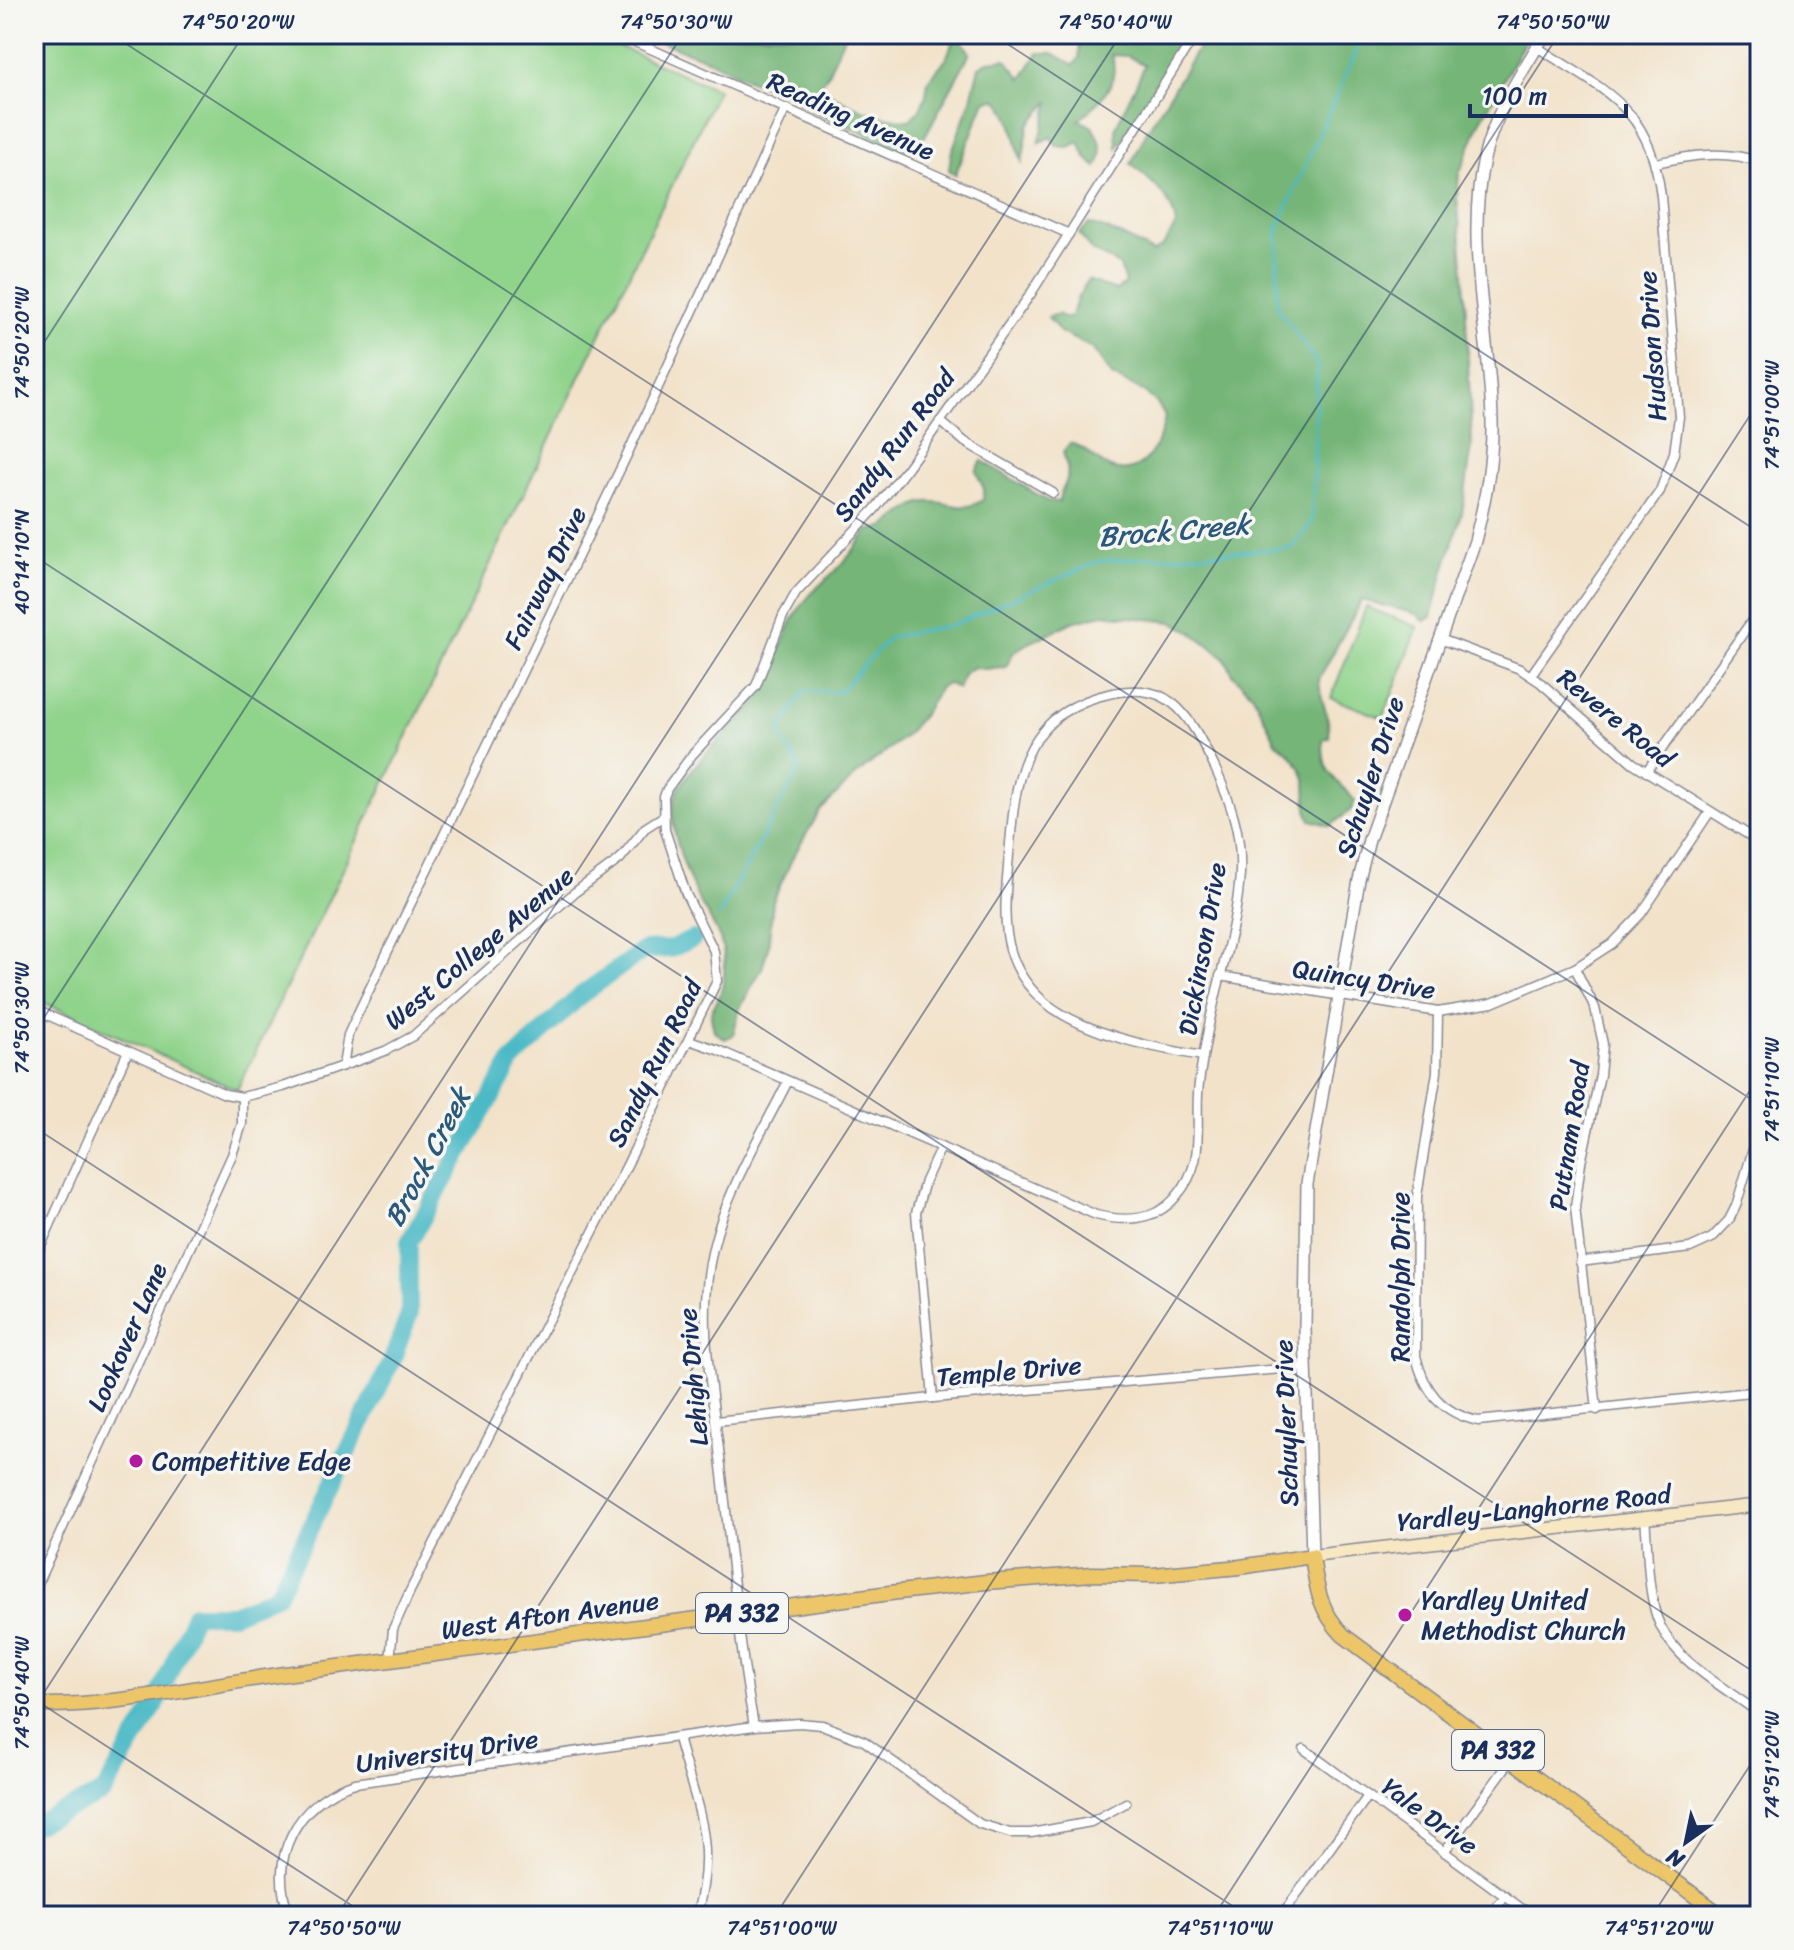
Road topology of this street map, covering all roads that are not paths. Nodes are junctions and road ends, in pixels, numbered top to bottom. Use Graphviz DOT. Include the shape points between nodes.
graph roads {
  1 [pos="617,34"];
  2 [pos="1196,34"];
  3 [pos="1545,34"];
  4 [pos="1537,47"];
  5 [pos="786,108"];
  6 [pos="1760,162"];
  7 [pos="1656,163"];
  8 [pos="1069,234"];
  9 [pos="940,421"];
  10 [pos="1053,493"];
  11 [pos="1760,609"];
  12 [pos="1440,639"];
  13 [pos="1531,675"];
  14 [pos="1646,772"];
  15 [pos="1710,812"];
  16 [pos="664,816"];
  17 [pos="1760,842"];
  18 [pos="1575,968"];
  19 [pos="1220,976"];
  20 [pos="1338,997"];
  21 [pos="34,1009"];
  22 [pos="1438,1012"];
  23 [pos="689,1040"];
  24 [pos="128,1051"];
  25 [pos="1203,1056"];
  26 [pos="343,1066"];
  27 [pos="788,1081"];
  28 [pos="242,1097"];
  29 [pos="1760,1126"];
  30 [pos="941,1147"];
  31 [pos="34,1261"];
  32 [pos="1580,1262"];
  33 [pos="1306,1367"];
  34 [pos="1760,1391"];
  35 [pos="933,1398"];
  36 [pos="1597,1410"];
  37 [pos="716,1421"];
  38 [pos="1760,1505"];
  39 [pos="1645,1518"];
  40 [pos="1312,1556"];
  41 [pos="34,1591"];
  42 [pos="736,1614"];
  43 [pos="390,1661"];
  44 [pos="34,1705"];
  45 [pos="1760,1714"];
  46 [pos="754,1726"];
  47 [pos="678,1738"];
  48 [pos="1304,1749"];
  49 [pos="1511,1760"];
  50 [pos="1368,1796"];
  51 [pos="1126,1803"];
  52 [pos="1444,1852"];
  53 [pos="1505,1896"];
  54 [pos="290,1916"];
  55 [pos="696,1916"];
  56 [pos="1281,1916"];
  57 [pos="1490,1916"];
  58 [pos="1532,1916"];
  59 [pos="1722,1916"];
  1 -- 5 [label="street, Reading Avenue"];
  2 -- 8 [label="street, Sandy Run Road"];
  3 -- 4 [label="street, Schuyler Drive"];
  4 -- 7 [label="street, Hudson Drive" via="1621,103 1637,122"];
  4 -- 12 [label="street, Schuyler Drive" via="1498,116 1480,179 1478,228 1492,420 1489,472 1475,541"];
  5 -- 8 [label="street, Reading Avenue"];
  5 -- 26 [label="street, Fairway Drive" via="627,455 358,1013"];
  6 -- 7 [label="street" via="1718,154"];
  7 -- 13 [label="street, Hudson Drive" via="1678,398 1674,453 1649,509"];
  8 -- 9 [label="street, Sandy Run Road"];
  9 -- 10 [label="street" via="965,442"];
  9 -- 16 [label="street, Sandy Run Road" via="875,509 796,593 756,686 681,768 667,789"];
  11 -- 14 [label="street"];
  12 -- 13 [label="street, Revere Road"];
  12 -- 20 [label="street, Schuyler Drive" via="1369,840"];
  13 -- 14 [label="street, Revere Road"];
  14 -- 15 [label="street, Revere Road"];
  15 -- 17 [label="street, Revere Road"];
  15 -- 18 [label="street, Quincy Drive" via="1634,923"];
  16 -- 23 [label="street, Sandy Run Road" via="686,894 717,965 714,987"];
  16 -- 26 [label="street, West College Avenue" via="413,1036"];
  18 -- 22 [label="street, Quincy Drive" via="1492,1003"];
  18 -- 32 [label="street, Putnam Road" via="1595,1008 1603,1044 1577,1182"];
  19 -- 20 [label="street, Quincy Drive"];
  19 -- 25 [label="street, Dickinson Drive"];
  19 -- 25 [label="street, Dickinson Drive" via="1237,897 1240,852 1235,815 1199,734 1181,709 1153,693 1124,691 1076,706 1037,739 1018,777 1004,903 1011,957 1037,996 1062,1012 1128,1041"];
  20 -- 22 [label="street, Quincy Drive"];
  20 -- 33 [label="street, Schuyler Drive" via="1307,1184"];
  21 -- 24 [label="street"];
  22 -- 36 [label="street, Randolph Drive" via="1437,1072 1415,1228 1420,1375 1443,1406 1478,1421"];
  23 -- 27 [label="street, Dickinson Drive"];
  23 -- 43 [label="street, Sandy Run Road" via="410,1591 393,1629"];
  24 -- 28 [label="street"];
  24 -- 31 [label="street"];
  25 -- 30 [label="street, Dickinson Drive" via="1197,1158 1174,1199 1152,1214 1125,1219 1096,1215"];
  26 -- 28 [label="street, West College Avenue"];
  27 -- 30 [label="street, Dickinson Drive"];
  27 -- 37 [label="street, Lehigh Drive" via="730,1195 713,1247 706,1313"];
  28 -- 41 [label="street, Lookover Lane" via="242,1124 232,1155"];
  29 -- 32 [label="street" via="1736,1206 1712,1238 1690,1248"];
  30 -- 35 [label="street" via="916,1213"];
  32 -- 36 [label="street, Putnam Road"];
  33 -- 35 [label="street, Temple Drive"];
  33 -- 40 [label="street, Schuyler Drive"];
  34 -- 36 [label="street, Randolph Drive"];
  35 -- 37 [label="street, Temple Drive"];
  37 -- 42 [label="street, Lehigh Drive"];
  38 -- 39 [label="main road, Yardley-Langhorne Road"];
  39 -- 40 [label="main road, Yardley-Langhorne Road"];
  39 -- 45 [label="street" via="1654,1609 1662,1629 1690,1662"];
  40 -- 42 [label="main road, West Afton Avenue / PA 332" via="1153,1575 986,1582"];
  40 -- 49 [label="main road, PA 332" via="1317,1595 1343,1635"];
  42 -- 43 [label="main road, West Afton Avenue / PA 332"];
  42 -- 46 [label="street, Lehigh Drive"];
  43 -- 44 [label="main road, West Afton Avenue / PA 332" via="144,1696"];
  46 -- 47 [label="street, University Drive"];
  46 -- 51 [label="street, University Drive" via="822,1725 864,1741 980,1824 1010,1833 1091,1822"];
  47 -- 54 [label="street, University Drive" via="341,1787 314,1804 286,1845 281,1883"];
  47 -- 55 [label="street" via="705,1838"];
  48 -- 50 [label="street, Yale Drive"];
  49 -- 52 [label="street"];
  49 -- 59 [label="main road, PA 332"];
  50 -- 52 [label="street, Yale Drive"];
  50 -- 56 [label="street"];
  52 -- 53 [label="street, Yale Drive"];
  53 -- 57 [label="street"];
  53 -- 58 [label="street, Yale Drive"];
}
